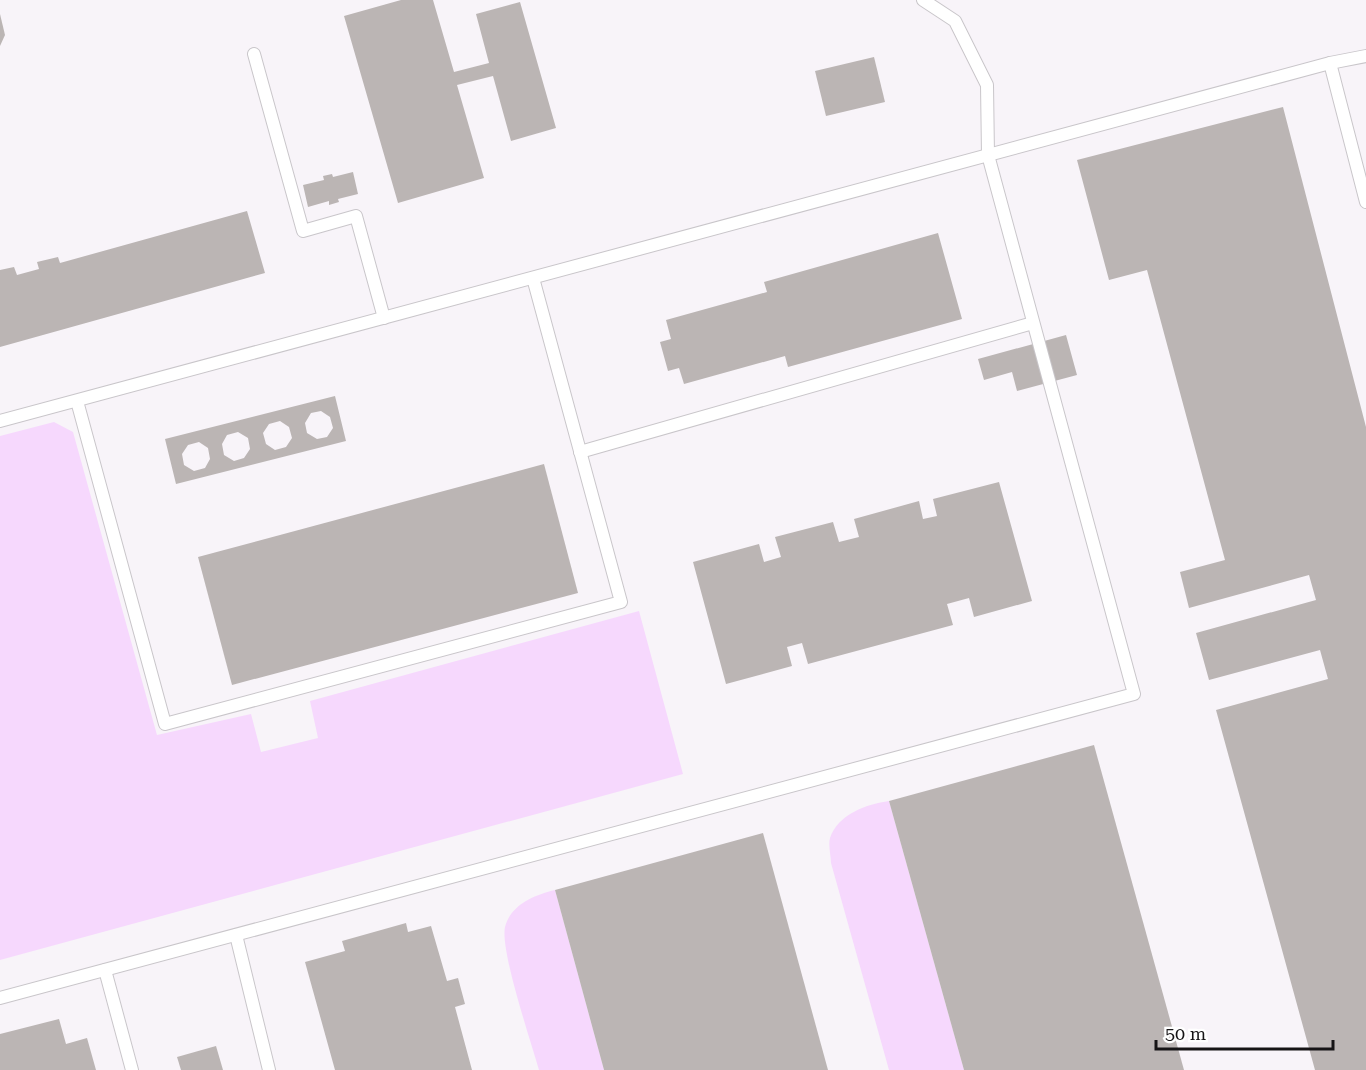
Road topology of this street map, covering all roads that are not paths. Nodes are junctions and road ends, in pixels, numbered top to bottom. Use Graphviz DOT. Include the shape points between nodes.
graph roads {
  1 [pos="923,0"];
  2 [pos="255,54"];
  3 [pos="1366,56"];
  4 [pos="1330,63"];
  5 [pos="988,155"];
  6 [pos="1366,202"];
  7 [pos="533,278"];
  8 [pos="384,318"];
  9 [pos="1033,324"];
  10 [pos="77,401"];
  11 [pos="0,421"];
  12 [pos="580,452"];
  13 [pos="236,935"];
  14 [pos="105,970"];
  15 [pos="0,998"];
  16 [pos="132,1070"];
  17 [pos="269,1070"];
  1 -- 5 [label="lane" via="955,21 987,85"];
  2 -- 8 [label="lane" via="303,231 356,216"];
  3 -- 4 [label="lane"];
  4 -- 5 [label="lane"];
  4 -- 6 [label="lane"];
  5 -- 7 [label="lane"];
  5 -- 9 [label="lane"];
  7 -- 8 [label="lane"];
  7 -- 12 [label="lane"];
  8 -- 10 [label="lane"];
  9 -- 12 [label="lane"];
  9 -- 13 [label="lane" via="1134,694"];
  10 -- 11 [label="lane"];
  10 -- 12 [label="lane" via="165,724 621,602"];
  13 -- 14 [label="lane"];
  13 -- 17 [label="lane"];
  14 -- 15 [label="lane"];
  14 -- 16 [label="lane"];
}
